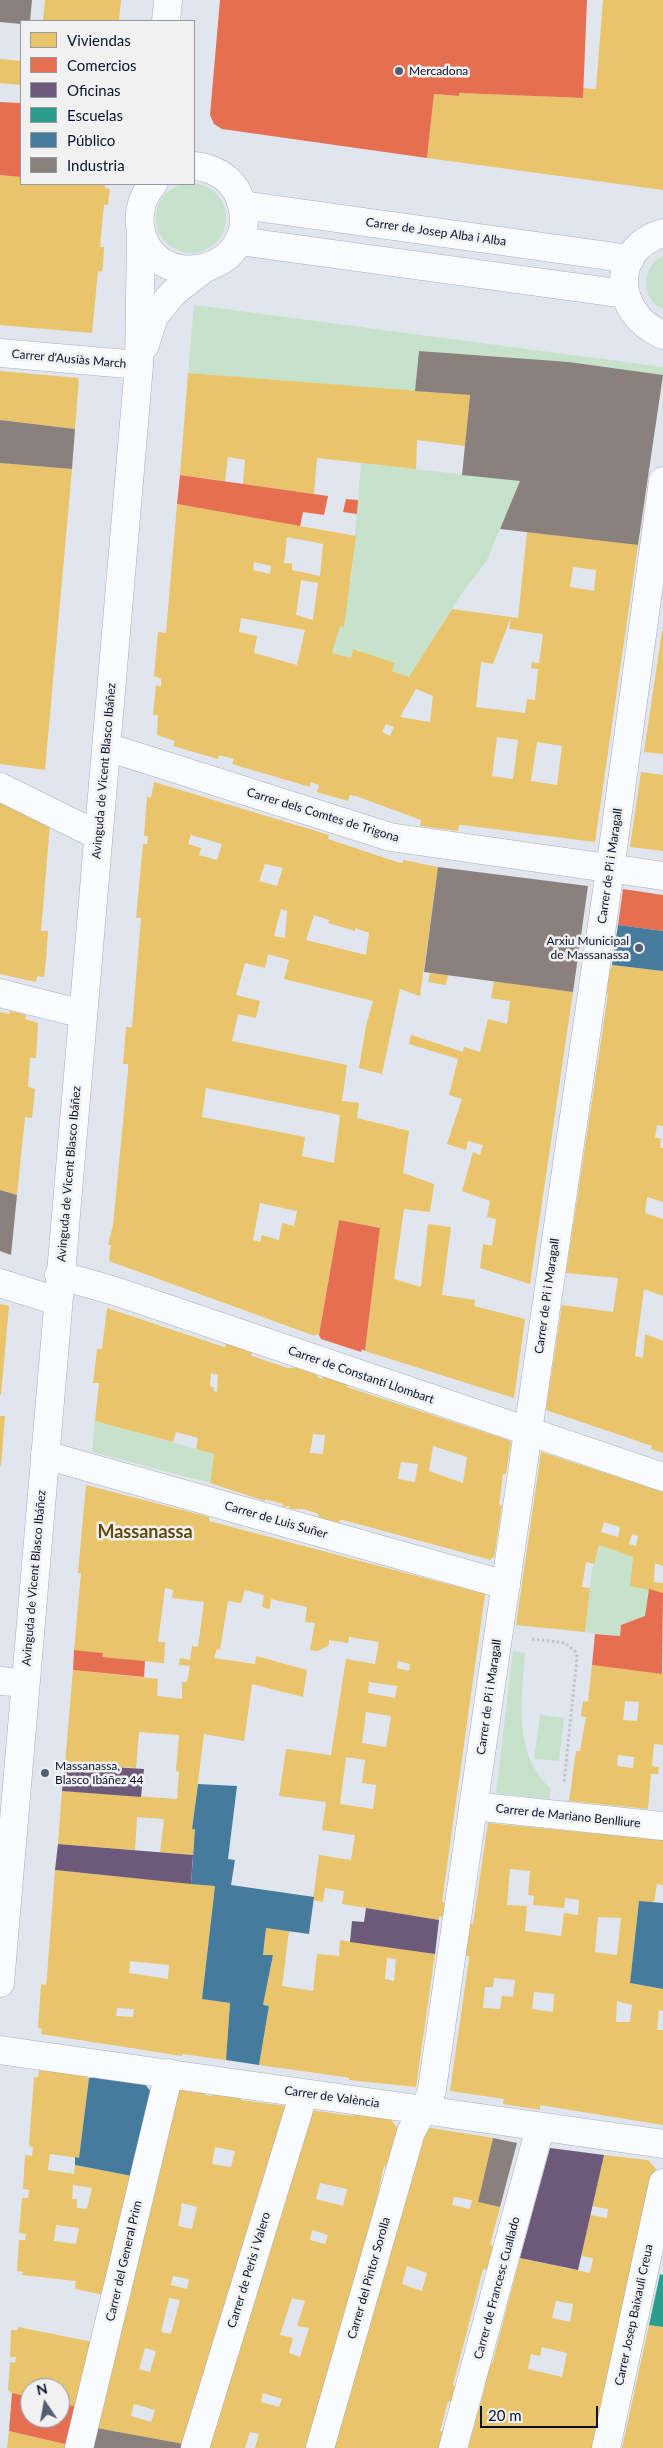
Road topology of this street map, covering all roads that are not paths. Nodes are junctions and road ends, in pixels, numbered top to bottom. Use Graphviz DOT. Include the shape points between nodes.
graph roads {
  1 [pos="168,0"];
  2 [pos="166,20"];
  3 [pos="197,163"];
  4 [pos="146,191"];
  5 [pos="242,205"];
  6 [pos="141,232"];
  7 [pos="663,233"];
  8 [pos="239,241"];
  9 [pos="630,259"];
  10 [pos="205,268"];
  11 [pos="625,294"];
  12 [pos="663,335"];
  13 [pos="0,353"];
  14 [pos="139,365"];
  15 [pos="663,481"];
  16 [pos="107,747"];
  17 [pos="0,787"];
  18 [pos="97,835"];
  19 [pos="610,870"];
  20 [pos="663,876"];
  21 [pos="0,993"];
  22 [pos="83,1014"];
  23 [pos="0,1283"];
  24 [pos="58,1288"];
  25 [pos="527,1431"];
  26 [pos="45,1456"];
  27 [pos="663,1477"];
  28 [pos="506,1585"];
  29 [pos="12,1682"];
  30 [pos="472,1806"];
  31 [pos="663,1826"];
  32 [pos="0,1983"];
  33 [pos="0,2050"];
  34 [pos="169,2073"];
  35 [pos="304,2093"];
  36 [pos="423,2110"];
  37 [pos="540,2128"];
  38 [pos="663,2144"];
  39 [pos="663,2183"];
  40 [pos="79,2448"];
  41 [pos="195,2448"];
  42 [pos="320,2448"];
  43 [pos="453,2448"];
  44 [pos="606,2448"];
  1 -- 2 [label="street"];
  3 -- 5 [label="street" via="228,180"];
  4 -- 6 [label="street, Avinguda de Vicent Blasco Ibáñez" via="139,218"];
  5 -- 8 [label="street" via="243,230"];
  5 -- 9 [label="street, Carrer de Josep Alba i Alba"];
  6 -- 10 [label="street" via="148,247 173,267 188,270"];
  6 -- 14 [label="street, Avinguda de Vicent Blasco Ibáñez"];
  7 -- 9 [label="street" via="640,245"];
  8 -- 10 [label="street, Avinguda de Vicent Blasco Ibáñez" via="230,254"];
  8 -- 11 [label="street"];
  9 -- 11 [label="street" via="624,276"];
  10 -- 14 [label="street, Avinguda de Vicent Blasco Ibáñez" via="173,292 154,316"];
  11 -- 12 [label="street" via="629,308 638,320"];
  13 -- 14 [label="street, Carrer d'Ausiàs March"];
  14 -- 16 [label="street, Avinguda de Vicent Blasco Ibáñez"];
  15 -- 19 [label="street, Carrer de Pi i Maragall"];
  16 -- 18 [label="street, Avinguda de Vicent Blasco Ibáñez"];
  16 -- 19 [label="street, Carrer dels Comtes de Trigona" via="390,837"];
  17 -- 18 [label="street"];
  18 -- 22 [label="street, Avinguda de Vicent Blasco Ibáñez"];
  19 -- 20 [label="street, Carrer dels Comtes de Trigona"];
  19 -- 25 [label="street, Carrer de Pi i Maragall"];
  21 -- 22 [label="street"];
  22 -- 24 [label="street, Avinguda de Vicent Blasco Ibáñez"];
  23 -- 24 [label="street, Carrer de Constantí Llombart"];
  24 -- 25 [label="street, Carrer de Constantí Llombart" via="118,1292"];
  24 -- 26 [label="street, Avinguda de Vicent Blasco Ibáñez"];
  25 -- 27 [label="street, Carrer de Constantí Llombart"];
  25 -- 28 [label="street, Carrer de Pi i Maragall"];
  26 -- 28 [label="street, Carrer de Luis Suñer"];
  26 -- 29 [label="street, Avinguda de Vicent Blasco Ibáñez"];
  28 -- 30 [label="street, Carrer de Pi i Maragall"];
  29 -- 32 [label="street, Avinguda de Vicent Blasco Ibáñez"];
  30 -- 31 [label="street, Carrer de Mariano Benlliure"];
  30 -- 36 [label="street, Carrer de Pi i Maragall" via="432,2089"];
  33 -- 34 [label="street, Carrer de València"];
  34 -- 35 [label="street, Carrer de València"];
  34 -- 40 [label="street, Carrer del General Prim"];
  35 -- 36 [label="street, Carrer de València"];
  35 -- 41 [label="street, Carrer de Peris i Valero"];
  36 -- 37 [label="street, Carrer de València"];
  36 -- 42 [label="street, Carrer del Pintor Sorolla" via="411,2132"];
  37 -- 38 [label="street, Carrer de València"];
  37 -- 43 [label="street, Carrer de Francesc Cuallado"];
  39 -- 44 [label="street, Carrer Josep Baixauli Creua"];
}
